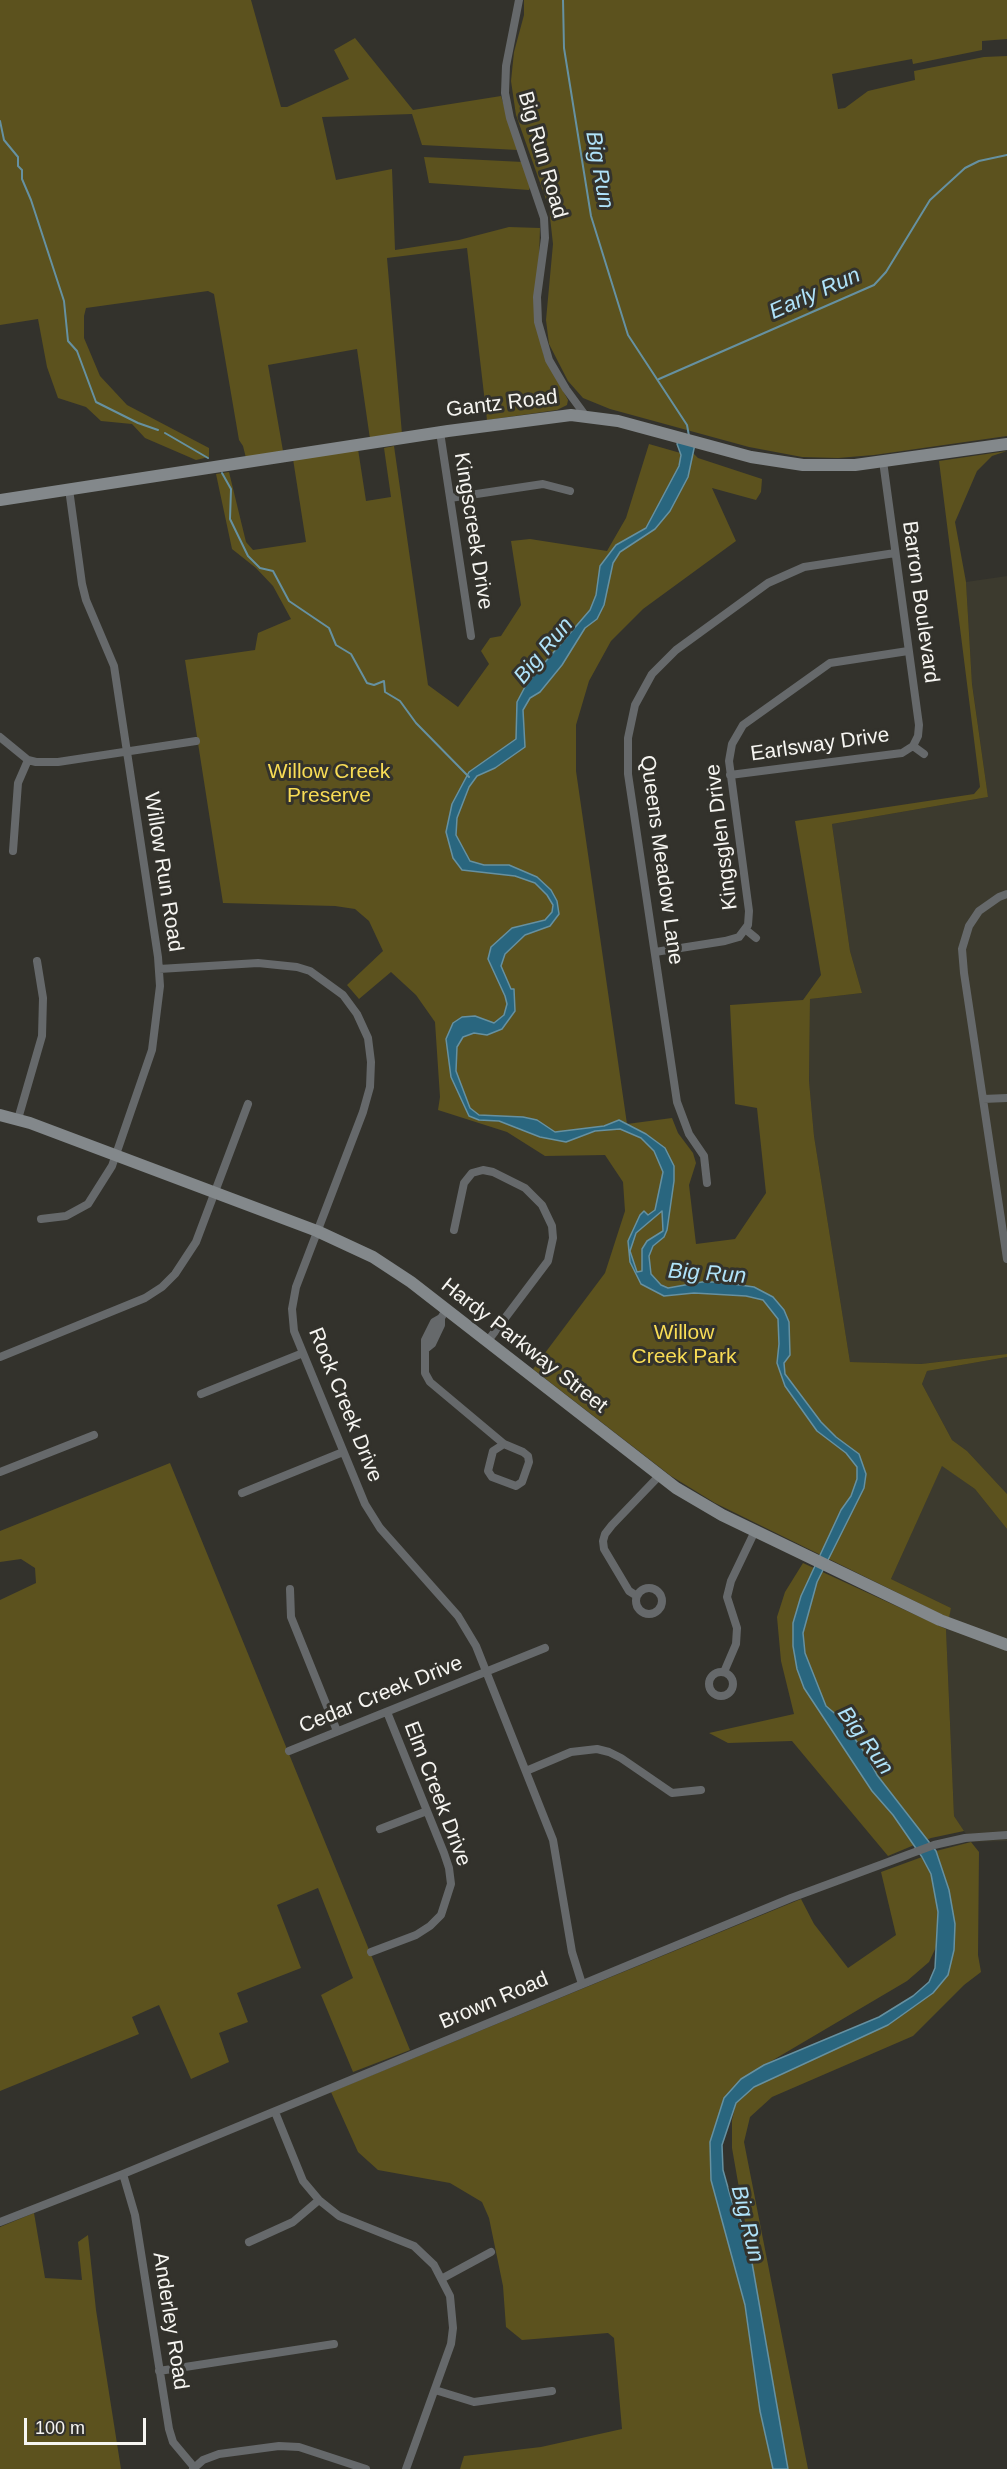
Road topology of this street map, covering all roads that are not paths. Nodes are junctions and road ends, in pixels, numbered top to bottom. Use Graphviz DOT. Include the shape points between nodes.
graph roads {
  1 [pos="519,0"];
  2 [pos="585,415"];
  3 [pos="440,432"];
  4 [pos="1007,444"];
  5 [pos="884,461"];
  6 [pos="69,489"];
  7 [pos="570,490"];
  8 [pos="450,498"];
  9 [pos="0,500"];
  10 [pos="895,553"];
  11 [pos="471,636"];
  12 [pos="908,651"];
  13 [pos="0,737"];
  14 [pos="196,741"];
  15 [pos="913,746"];
  16 [pos="127,751"];
  17 [pos="924,754"];
  18 [pos="28,760"];
  19 [pos="730,775"];
  20 [pos="13,851"];
  21 [pos="1007,894"];
  22 [pos="745,929"];
  23 [pos="756,938"];
  24 [pos="655,952"];
  25 [pos="37,961"];
  26 [pos="159,969"];
  27 [pos="1007,1098"];
  28 [pos="983,1099"];
  29 [pos="249,1104"];
  30 [pos="0,1115"];
  31 [pos="18,1119"];
  32 [pos="115,1155"];
  33 [pos="707,1183"];
  34 [pos="215,1194"];
  35 [pos="41,1219"];
  36 [pos="454,1230"];
  37 [pos="317,1231"];
  38 [pos="1007,1259"];
  39 [pos="444,1314"];
  40 [pos="488,1342"];
  41 [pos="303,1353"];
  42 [pos="0,1357"];
  43 [pos="201,1394"];
  44 [pos="94,1435"];
  45 [pos="504,1444"];
  46 [pos="343,1452"];
  47 [pos="0,1472"];
  48 [pos="659,1476"];
  49 [pos="242,1493"];
  50 [pos="754,1531"];
  51 [pos="290,1589"];
  52 [pos="637,1596"];
  53 [pos="1007,1645"];
  54 [pos="545,1648"];
  55 [pos="486,1672"];
  56 [pos="724,1672"];
  57 [pos="387,1712"];
  58 [pos="338,1731"];
  59 [pos="289,1751"];
  60 [pos="526,1771"];
  61 [pos="701,1790"];
  62 [pos="427,1811"];
  63 [pos="380,1829"];
  64 [pos="1007,1835"];
  65 [pos="371,1952"];
  66 [pos="582,1984"];
  67 [pos="274,2112"];
  68 [pos="123,2174"];
  69 [pos="319,2199"];
  70 [pos="0,2222"];
  71 [pos="249,2242"];
  72 [pos="491,2252"];
  73 [pos="443,2278"];
  74 [pos="334,2344"];
  75 [pos="159,2371"];
  76 [pos="435,2390"];
  77 [pos="552,2391"];
  78 [pos="194,2468"];
  79 [pos="366,2469"];
  80 [pos="406,2469"];
  1 -- 2 [label="street, Big Run Road" via="504,86 510,118 544,218 538,322 549,360"];
  2 -- 3 [label="main road, Gantz Road"];
  2 -- 5 [label="main road, Gantz Road" via="788,463"];
  3 -- 6 [label="main road, Gantz Road"];
  3 -- 8 [label="street, Kingscreek Drive"];
  4 -- 5 [label="main road, Gantz Road"];
  5 -- 10 [label="street, Barron Boulevard"];
  6 -- 9 [label="main road, Gantz Road"];
  6 -- 16 [label="street, Willow Run Road" via="82,584 114,666"];
  7 -- 8 [label="street" via="543,484"];
  8 -- 11 [label="street, Kingscreek Drive"];
  10 -- 12 [label="street, Barron Boulevard"];
  10 -- 24 [label="street, Queens Meadow Lane" via="827,562 785,574 676,650 652,674 635,705 627,738 628,774"];
  12 -- 15 [label="street, Barron Boulevard" via="919,725"];
  12 -- 19 [label="street, Kingsglen Drive" via="842,660 822,667 743,725 730,752"];
  13 -- 18 [label="street"];
  14 -- 16 [label="street"];
  15 -- 17 [label="street"];
  15 -- 19 [label="street, Earlsway Drive" via="902,753"];
  16 -- 18 [label="street" via="58,762"];
  16 -- 26 [label="street, Willow Run Road"];
  18 -- 20 [label="street" via="18,783"];
  19 -- 22 [label="street, Kingsglen Drive" via="749,911"];
  21 -- 28 [label="street" via="979,911 969,926 962,949"];
  22 -- 23 [label="street"];
  22 -- 24 [label="street, Kingsglen Drive" via="739,937 725,942"];
  24 -- 33 [label="street, Queens Meadow Lane" via="677,1102 689,1134 704,1156"];
  25 -- 31 [label="street" via="43,1026"];
  26 -- 32 [label="street, Willow Run Road" via="154,1043"];
  26 -- 37 [label="street, Rock Creek Drive" via="265,963 297,967 331,985 357,1014 370,1050 370,1088"];
  27 -- 28 [label="street"];
  28 -- 38 [label="street"];
  29 -- 34 [label="street"];
  30 -- 31 [label="main road, Hardy Parkway Street"];
  31 -- 32 [label="main road, Hardy Parkway Street"];
  32 -- 34 [label="main road, Hardy Parkway Street"];
  32 -- 35 [label="street, Willow Run Road" via="88,1204 66,1216"];
  34 -- 37 [label="main road, Hardy Parkway Street"];
  34 -- 42 [label="street" via="188,1258 162,1287 145,1298"];
  36 -- 40 [label="street" via="464,1183 472,1173 483,1170 525,1188 542,1205 552,1226 548,1261"];
  37 -- 39 [label="main road, Hardy Parkway Street" via="388,1265"];
  37 -- 41 [label="street, Rock Creek Drive" via="292,1309 294,1331"];
  39 -- 40 [label="main road, Hardy Parkway Street"];
  39 -- 45 [label="street" via="434,1322 425,1340 423,1364 430,1382"];
  40 -- 48 [label="main road, Hardy Parkway Street"];
  41 -- 43 [label="street"];
  41 -- 46 [label="street, Rock Creek Drive"];
  44 -- 47 [label="street"];
  45 -- 45 [label="street" via="528,1456 522,1482 516,1486 492,1477 489,1471 493,1451"];
  46 -- 49 [label="street"];
  46 -- 55 [label="street, Rock Creek Drive" via="380,1528 458,1616"];
  48 -- 50 [label="main road, Hardy Parkway Street"];
  48 -- 52 [label="street" via="612,1525 603,1541 629,1591"];
  50 -- 53 [label="main road, Hardy Parkway Street" via="940,1620"];
  50 -- 56 [label="street" via="727,1597 737,1636"];
  51 -- 58 [label="street" via="291,1617"];
  54 -- 55 [label="street, Cedar Creek Drive"];
  55 -- 57 [label="street, Cedar Creek Drive"];
  55 -- 60 [label="street, Rock Creek Drive"];
  57 -- 58 [label="street, Cedar Creek Drive"];
  57 -- 62 [label="street, Elm Creek Drive"];
  58 -- 59 [label="street, Cedar Creek Drive"];
  60 -- 61 [label="street" via="571,1752 597,1749 621,1758 672,1793"];
  60 -- 66 [label="street, Rock Creek Drive" via="553,1840 572,1952"];
  62 -- 63 [label="street"];
  62 -- 65 [label="street, Elm Creek Drive" via="449,1868 447,1900 441,1915 430,1926"];
  64 -- 66 [label="street, Brown Road" via="934,1845 791,1898"];
  66 -- 67 [label="street, Brown Road"];
  67 -- 68 [label="street, Brown Road"];
  67 -- 69 [label="street" via="303,2181"];
  68 -- 70 [label="street, Brown Road"];
  68 -- 75 [label="street, Anderley Road" via="135,2215"];
  69 -- 71 [label="street" via="293,2222"];
  69 -- 73 [label="street" via="339,2216 414,2246"];
  72 -- 73 [label="street"];
  73 -- 76 [label="street" via="450,2296 453,2328"];
  74 -- 75 [label="street"];
  75 -- 78 [label="street, Anderley Road" via="173,2442"];
  76 -- 77 [label="street" via="474,2402"];
  76 -- 80 [label="street"];
  78 -- 79 [label="street" via="219,2454 279,2446 298,2447"];
}
